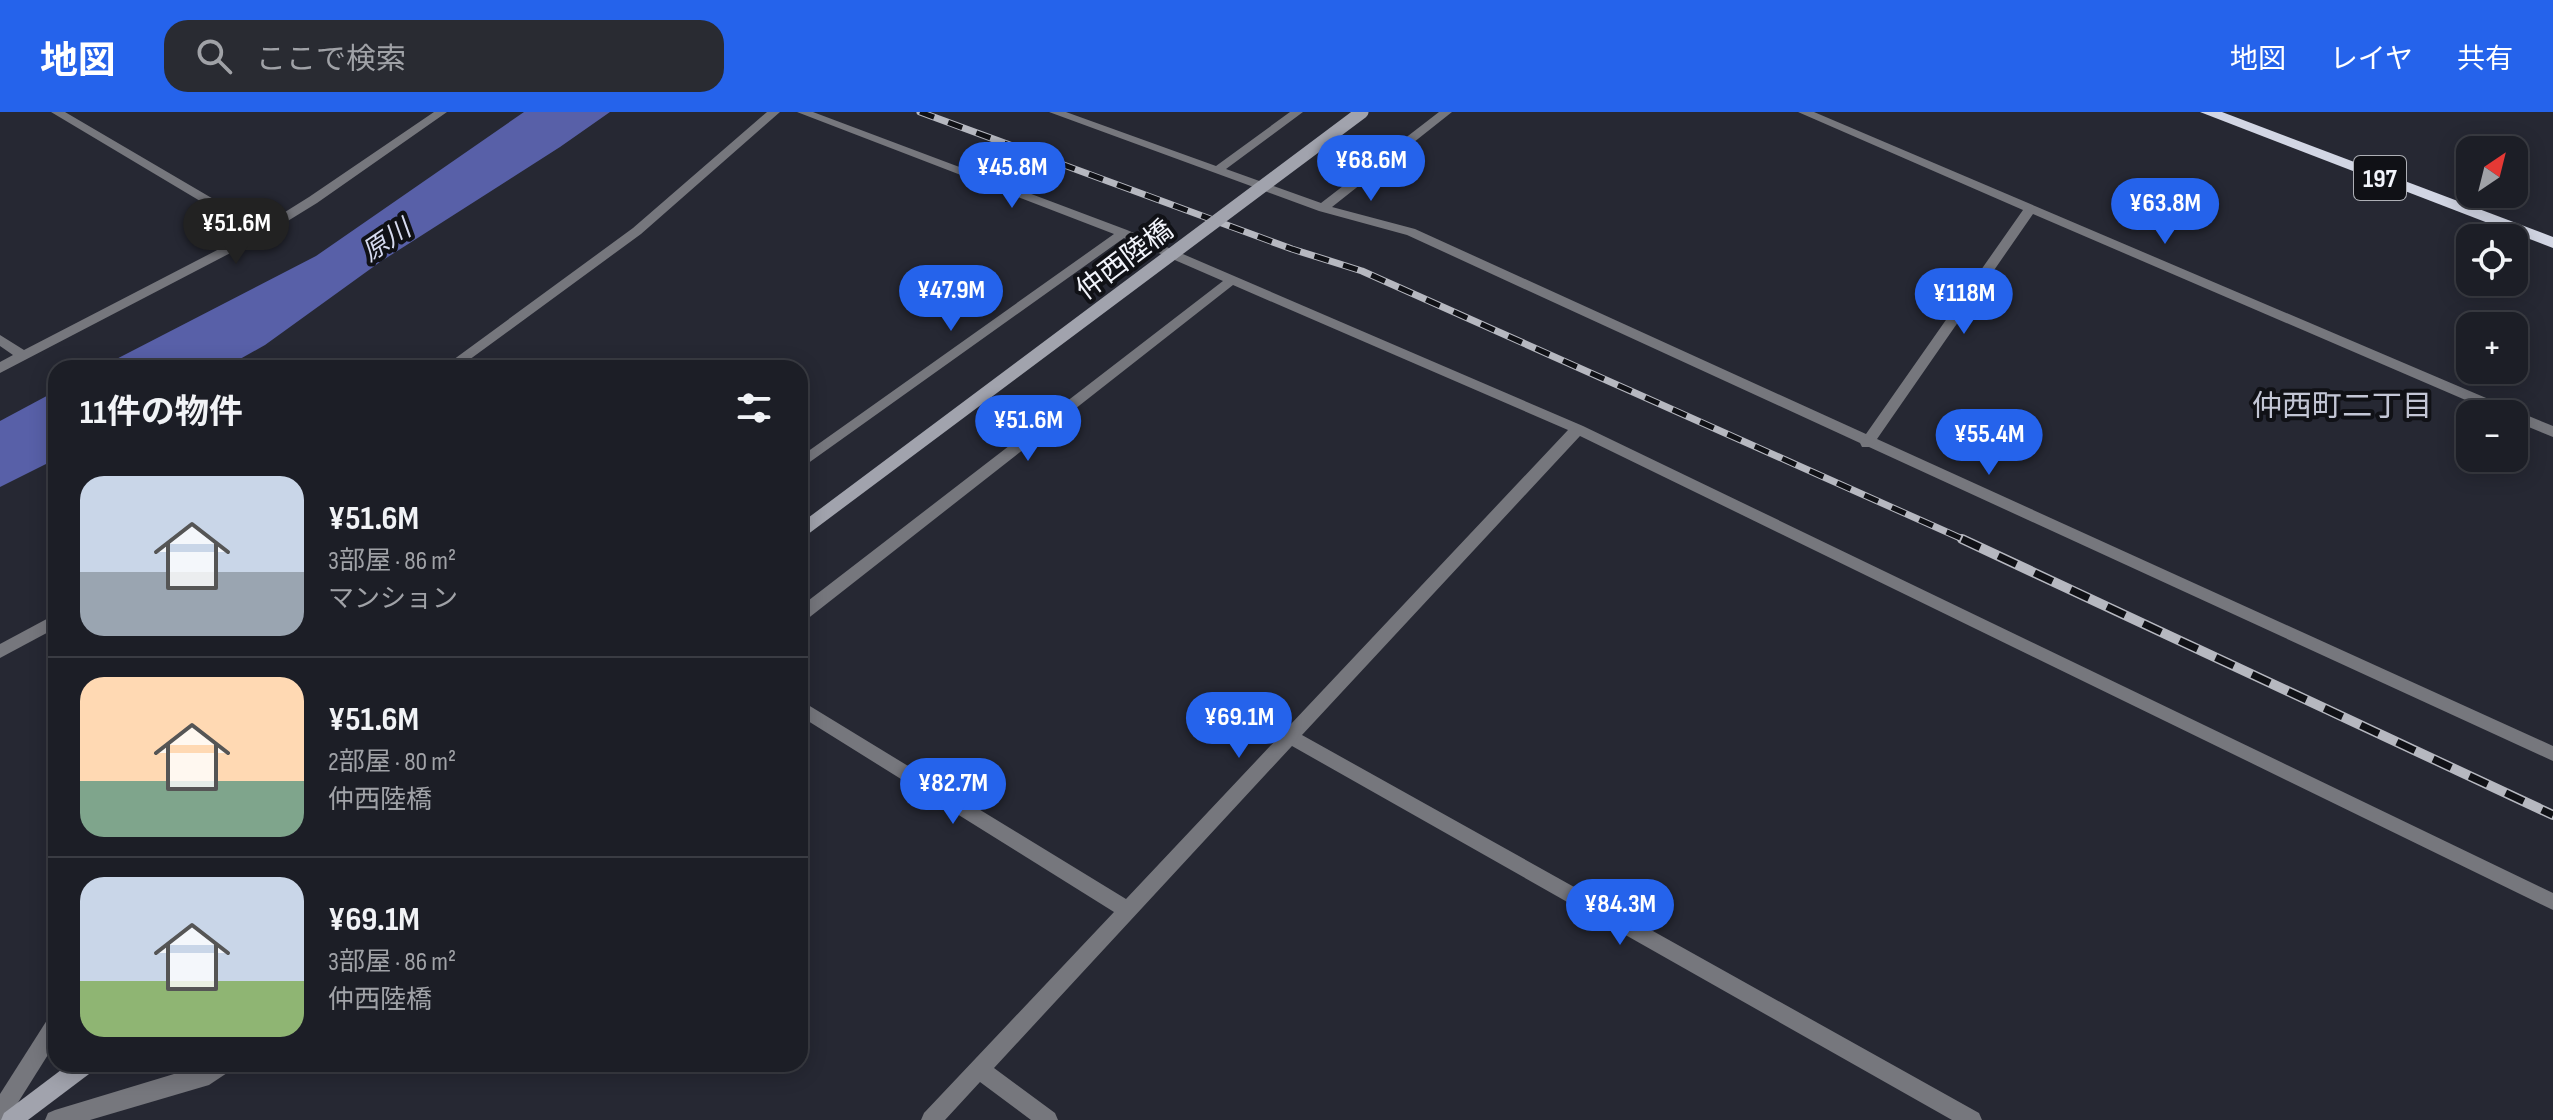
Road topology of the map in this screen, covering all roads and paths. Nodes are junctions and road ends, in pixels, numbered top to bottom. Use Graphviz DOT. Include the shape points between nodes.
graph roads {
  1 [pos="57,112"];
  2 [pos="441,112"];
  3 [pos="774,112"];
  4 [pos="803,112"];
  5 [pos="1055,112"];
  6 [pos="1297,112"];
  7 [pos="1362,112"];
  8 [pos="1446,112"];
  9 [pos="1804,112"];
  10 [pos="2208,112"];
  11 [pos="1217,170"];
  12 [pos="1323,208"];
  13 [pos="2030,209"];
  14 [pos="261,232"];
  15 [pos="1123,233"];
  16 [pos="2553,243"];
  17 [pos="1233,279"];
  18 [pos="0,339"];
  19 [pos="23,356"];
  20 [pos="460,360"];
  21 [pos="0,368"];
  22 [pos="2477,400"];
  23 [pos="2528,422"];
  24 [pos="1578,429"];
  25 [pos="2553,432"];
  26 [pos="1867,443"];
  27 [pos="808,458"];
  28 [pos="808,526"];
  29 [pos="808,610"];
  30 [pos="48,625"];
  31 [pos="0,652"];
  32 [pos="808,712"];
  33 [pos="1290,737"];
  34 [pos="2553,754"];
  35 [pos="2553,902"];
  36 [pos="1127,910"];
  37 [pos="48,1037"];
  38 [pos="979,1069"];
  39 [pos="75,1072"];
  40 [pos="213,1072"];
  41 [pos="0,1113"];
  42 [pos="11,1120"];
  43 [pos="55,1120"];
  44 [pos="931,1120"];
  45 [pos="1048,1120"];
  46 [pos="1972,1120"];
  1 -- 14 [label="street"];
  2 -- 14 [label="street"];
  3 -- 20 [label="street" via="637,231"];
  4 -- 15 [label="street"];
  5 -- 11 [label="street"];
  6 -- 11 [label="street"];
  7 -- 28 [label="main road, 仲西陸橋, bridge"];
  8 -- 12 [label="street"];
  9 -- 13 [label="street"];
  10 -- 16 [label="highway, 197"];
  11 -- 12 [label="street"];
  12 -- 26 [label="street" via="1411,232"];
  13 -- 22 [label="street"];
  13 -- 26 [label="street"];
  14 -- 19 [label="street"];
  15 -- 17 [label="street"];
  15 -- 27 [label="street"];
  17 -- 24 [label="street"];
  17 -- 29 [label="street"];
  18 -- 19 [label="street"];
  19 -- 21 [label="street"];
  23 -- 25 [label="street"];
  24 -- 33 [label="street"];
  24 -- 35 [label="street"];
  26 -- 34 [label="street"];
  30 -- 31 [label="street"];
  32 -- 36 [label="street"];
  33 -- 36 [label="street"];
  33 -- 46 [label="street"];
  36 -- 38 [label="street"];
  37 -- 41 [label="street"];
  38 -- 44 [label="street"];
  38 -- 45 [label="street"];
  39 -- 42 [label="main road"];
  40 -- 43 [label="street"];
}
